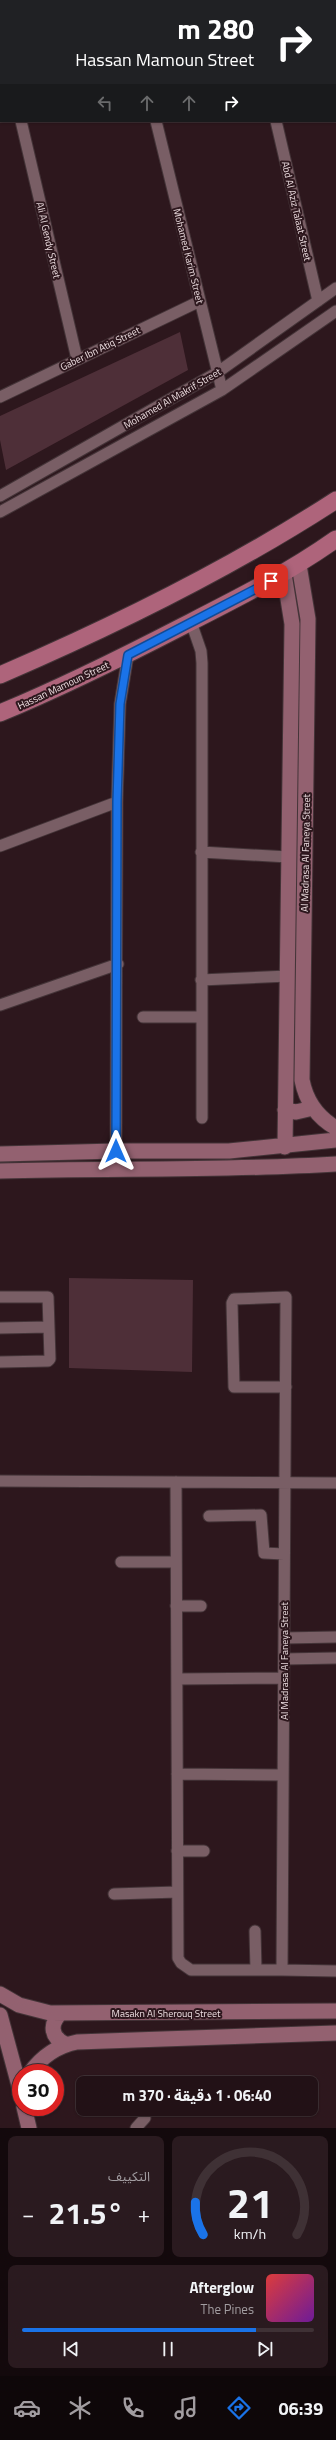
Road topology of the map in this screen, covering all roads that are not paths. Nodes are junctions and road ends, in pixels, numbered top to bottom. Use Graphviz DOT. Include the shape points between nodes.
graph roads {
  1 [pos="21,122"];
  2 [pos="156,122"];
  3 [pos="276,122"];
  4 [pos="336,288"];
  5 [pos="200,301"];
  6 [pos="318,302"];
  7 [pos="336,311"];
  8 [pos="77,359"];
  9 [pos="218,372"];
  10 [pos="222,390"];
  11 [pos="0,397"];
  12 [pos="0,496"];
  13 [pos="336,500"];
  14 [pos="0,512"];
  15 [pos="336,539"];
  16 [pos="299,565"];
  17 [pos="284,574"];
  18 [pos="191,622"];
  19 [pos="128,655"];
  20 [pos="0,675"];
  21 [pos="0,713"];
  22 [pos="117,802"];
  23 [pos="0,846"];
  24 [pos="201,852"];
  25 [pos="288,856"];
  26 [pos="118,964"];
  27 [pos="288,976"];
  28 [pos="201,980"];
  29 [pos="0,1005"];
  30 [pos="143,1017"];
  31 [pos="202,1017"];
  32 [pos="313,1108"];
  33 [pos="285,1110"];
  34 [pos="202,1118"];
  35 [pos="336,1128"];
  36 [pos="336,1140"];
  37 [pos="286,1147"];
  38 [pos="116,1151"];
  39 [pos="0,1154"];
  40 [pos="336,1164"];
  41 [pos="0,1171"];
  42 [pos="0,1297"];
  43 [pos="49,1327"];
  44 [pos="0,1328"];
  45 [pos="0,1362"];
  46 [pos="286,1388"];
  47 [pos="0,1481"];
  48 [pos="176,1482"];
  49 [pos="285,1483"];
  50 [pos="336,1483"];
  51 [pos="209,1516"];
  52 [pos="284,1554"];
  53 [pos="121,1562"];
  54 [pos="176,1562"];
  55 [pos="176,1606"];
  56 [pos="201,1606"];
  57 [pos="336,1637"];
  58 [pos="284,1638"];
  59 [pos="336,1658"];
  60 [pos="284,1659"];
  61 [pos="177,1678"];
  62 [pos="283,1678"];
  63 [pos="177,1774"];
  64 [pos="282,1775"];
  65 [pos="177,1851"];
  66 [pos="204,1851"];
  67 [pos="177,1892"];
  68 [pos="114,1894"];
  69 [pos="255,1931"];
  70 [pos="256,1970"];
  71 [pos="282,1970"];
  72 [pos="336,1971"];
  73 [pos="0,1994"];
  74 [pos="336,2011"];
  75 [pos="61,2013"];
  76 [pos="0,2015"];
  77 [pos="336,2033"];
  78 [pos="65,2044"];
  79 [pos="14,2064"];
  80 [pos="39,2064"];
  81 [pos="26,2116"];
  82 [pos="145,2118"];
  83 [pos="29,2128"];
  84 [pos="136,2128"];
  1 -- 8 [label="street, Ali Al Gendy Street"];
  2 -- 5 [label="street, Mohamed Karim Street"];
  3 -- 6 [label="street, Abd Al Aziz Talaat Street"];
  4 -- 6 [label="street, Mohamed Al Makrif Street"];
  5 -- 8 [label="street, Gaber Ibn Atiq Street"];
  5 -- 9 [label="street, Mohamed Karim Street"];
  6 -- 9 [label="street, Mohamed Al Makrif Street"];
  7 -- 10 [label="street, Mohamed Al Makrif Street"];
  8 -- 11 [label="street, Gaber Ibn Atiq Street"];
  9 -- 10 [label="street, Mohamed Karim Street"];
  9 -- 12 [label="street, Mohamed Al Makrif Street"];
  10 -- 14 [label="street, Mohamed Al Makrif Street"];
  13 -- 20 [label="main road" via="274,539 126,618"];
  15 -- 16 [label="main road, Hassan Mamoun Street"];
  16 -- 17 [label="main road, Hassan Mamoun Street"];
  16 -- 32 [label="main road, Al Madrasa Al Faneya Street" via="308,619 302,1080"];
  17 -- 18 [label="main road, Hassan Mamoun Street"];
  17 -- 25 [label="main road, Al Madrasa Al Faneya Street" via="292,624"];
  18 -- 19 [label="main road, Hassan Mamoun Street"];
  18 -- 24 [label="street" via="202,657"];
  19 -- 21 [label="main road, Hassan Mamoun Street"];
  19 -- 22 [label="street" via="120,704"];
  22 -- 23 [label="street"];
  22 -- 26 [label="street"];
  24 -- 25 [label="street"];
  24 -- 28 [label="street"];
  25 -- 27 [label="main road, Al Madrasa Al Faneya Street"];
  26 -- 29 [label="street"];
  26 -- 38 [label="street"];
  27 -- 28 [label="street"];
  27 -- 33 [label="main road, Al Madrasa Al Faneya Street"];
  28 -- 31 [label="street"];
  30 -- 31 [label="street"];
  31 -- 34 [label="street"];
  32 -- 33 [label="main road" via="296,1112"];
  32 -- 35 [label="main road, Al Madrasa Al Faneya Street"];
  33 -- 37 [label="main road, Al Madrasa Al Faneya Street"];
  36 -- 37 [label="main road"];
  37 -- 38 [label="main road" via="229,1151"];
  38 -- 39 [label="main road"];
  40 -- 41 [label="main road" via="175,1170 103,1168"];
  42 -- 43 [label="street" via="48,1297"];
  43 -- 44 [label="street"];
  43 -- 45 [label="street" via="49,1361"];
  46 -- 46 [label="street, Al Madrasa Al Faneya Street" via="286,1297 237,1298 232,1303 234,1387"];
  46 -- 49 [label="street, Al Madrasa Al Faneya Street"];
  47 -- 48 [label="street"];
  48 -- 49 [label="street"];
  48 -- 54 [label="street"];
  49 -- 50 [label="street"];
  49 -- 52 [label="street, Al Madrasa Al Faneya Street"];
  51 -- 52 [label="street" via="261,1515 264,1553"];
  52 -- 58 [label="street, Al Madrasa Al Faneya Street"];
  53 -- 54 [label="street"];
  54 -- 55 [label="street"];
  55 -- 56 [label="street"];
  55 -- 61 [label="street"];
  57 -- 58 [label="street"];
  58 -- 60 [label="street, Al Madrasa Al Faneya Street"];
  59 -- 60 [label="street"];
  60 -- 62 [label="street, Al Madrasa Al Faneya Street"];
  61 -- 62 [label="street"];
  61 -- 63 [label="street"];
  62 -- 64 [label="street, Al Madrasa Al Faneya Street"];
  63 -- 64 [label="street"];
  63 -- 65 [label="street"];
  64 -- 71 [label="street, Al Madrasa Al Faneya Street"];
  65 -- 66 [label="street"];
  65 -- 67 [label="street"];
  67 -- 68 [label="street"];
  67 -- 70 [label="street" via="177,1952 181,1963 191,1970"];
  69 -- 70 [label="street"];
  70 -- 71 [label="street"];
  71 -- 72 [label="street"];
  73 -- 75 [label="main road, Masakn Al Sherouq Street" via="29,2009"];
  74 -- 75 [label="main road, Masakn Al Sherouq Street"];
  75 -- 78 [label="main road" via="52,2030 55,2037"];
  76 -- 79 [label="main road"];
  77 -- 78 [label="main road" via="90,2040"];
  78 -- 80 [label="main road" via="48,2054"];
  81 -- 83 [label="main road"];
  82 -- 84 [label="street"];
}
